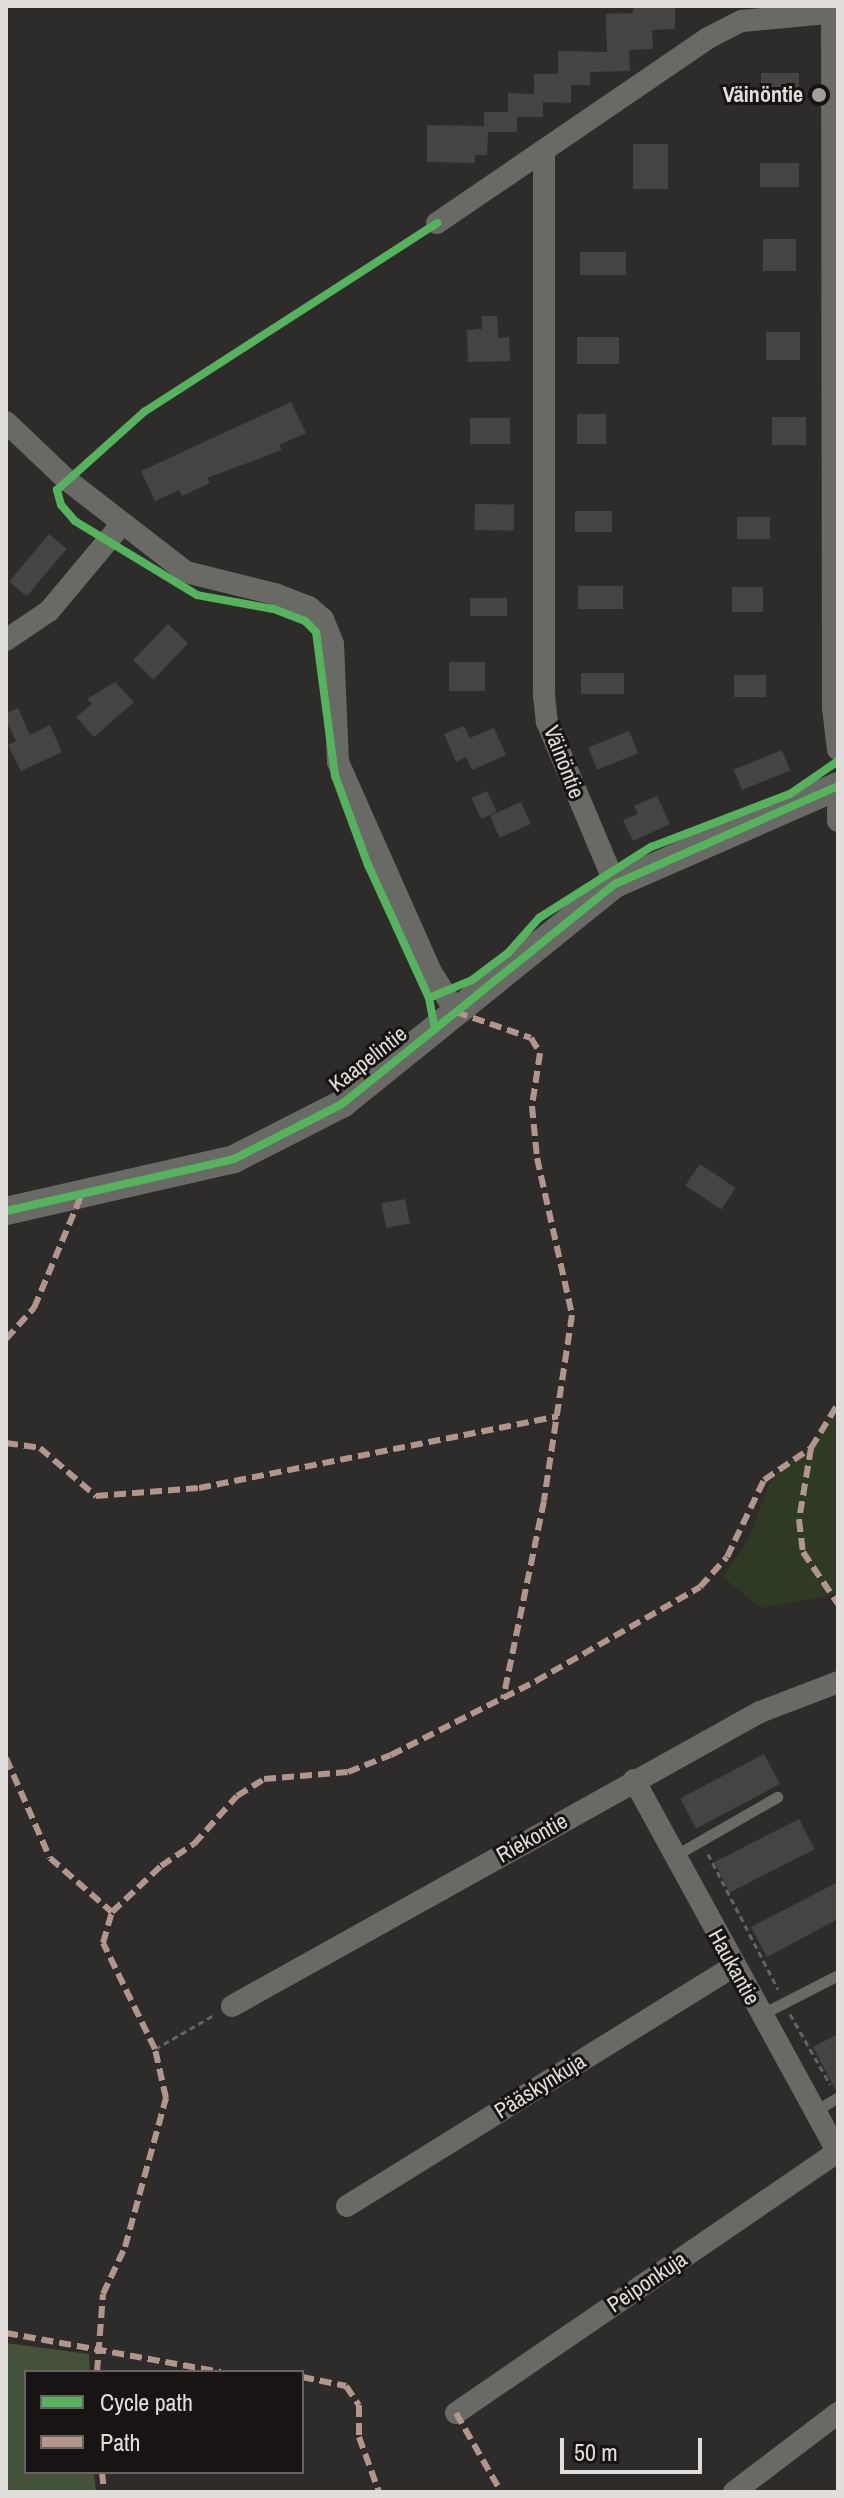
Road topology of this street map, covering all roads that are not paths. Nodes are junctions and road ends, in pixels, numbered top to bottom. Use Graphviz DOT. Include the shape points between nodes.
graph roads {
  1 [pos="834,10"];
  2 [pos="544,154"];
  3 [pos="437,223"];
  4 [pos="6,422"];
  5 [pos="121,525"];
  6 [pos="6,640"];
  7 [pos="838,750"];
  8 [pos="838,786"];
  9 [pos="838,800"];
  10 [pos="838,821"];
  11 [pos="615,884"];
  12 [pos="456,1012"];
  13 [pos="6,1211"];
  14 [pos="838,1682"];
  15 [pos="634,1780"];
  16 [pos="777,1797"];
  17 [pos="674,1856"];
  18 [pos="733,1967"];
  19 [pos="838,1975"];
  20 [pos="232,2006"];
  21 [pos="760,2015"];
  22 [pos="838,2097"];
  23 [pos="815,2111"];
  24 [pos="838,2151"];
  25 [pos="347,2206"];
  26 [pos="456,2413"];
  27 [pos="838,2413"];
  28 [pos="734,2492"];
  1 -- 2 [label="street" via="742,21 623,94"];
  1 -- 7 [label="street" via="833,708"];
  2 -- 3 [label="street"];
  2 -- 11 [label="street, Väinöntie" via="545,709 567,775"];
  4 -- 5 [label="street"];
  5 -- 6 [label="street" via="49,611"];
  5 -- 12 [label="street" via="186,572 275,594 309,607 323,619 333,644 338,762 430,970"];
  8 -- 11 [label="street, Kaapelintie"];
  9 -- 10 [label="street"];
  11 -- 12 [label="street, Kaapelintie"];
  12 -- 13 [label="street, Kaapelintie" via="342,1104 234,1159"];
  14 -- 15 [label="street, Riekontie" via="760,1712"];
  15 -- 17 [label="street, Haukantie"];
  15 -- 20 [label="street, Riekontie"];
  16 -- 17 [label="lane"];
  17 -- 18 [label="street, Haukantie"];
  18 -- 21 [label="street, Haukantie"];
  18 -- 25 [label="street, Pääskynkuja"];
  19 -- 21 [label="lane"];
  21 -- 23 [label="street, Haukantie"];
  22 -- 23 [label="lane"];
  23 -- 24 [label="street, Haukantie"];
  24 -- 26 [label="street, Peiponkuja"];
  27 -- 28 [label="street"];
}
